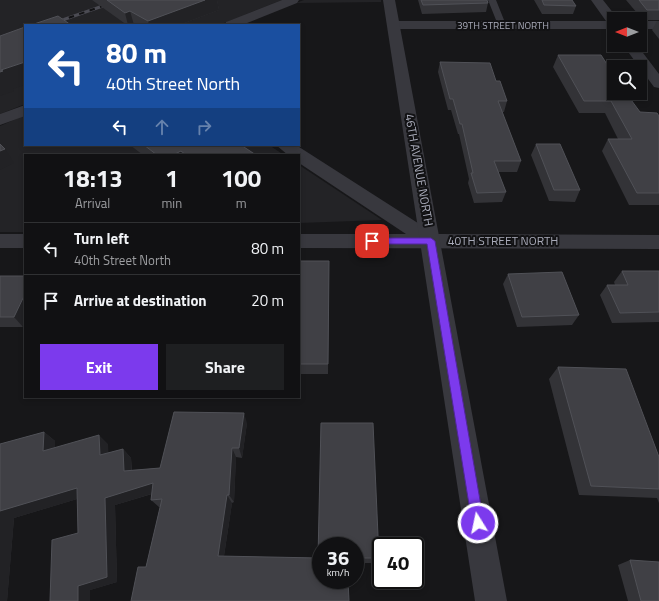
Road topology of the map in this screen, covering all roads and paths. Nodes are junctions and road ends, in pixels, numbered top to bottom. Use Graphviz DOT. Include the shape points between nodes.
graph roads {
  1 [pos="293,0"];
  2 [pos="389,0"];
  3 [pos="492,0"];
  4 [pos="597,0"];
  5 [pos="607,14"];
  6 [pos="233,24"];
  7 [pos="607,24"];
  8 [pos="393,25"];
  9 [pos="502,25"];
  10 [pos="647,25"];
  11 [pos="659,25"];
  12 [pos="635,52"];
  13 [pos="659,84"];
  14 [pos="24,110"];
  15 [pos="0,120"];
  16 [pos="286,146"];
  17 [pos="298,154"];
  18 [pos="300,155"];
  19 [pos="0,241"];
  20 [pos="24,241"];
  21 [pos="300,241"];
  22 [pos="431,241"];
  23 [pos="659,242"];
  24 [pos="491,601"];
  1 -- 6 [label="street"];
  2 -- 8 [label="street, 46TH AVENUE NORTH"];
  3 -- 9 [label="lane"];
  4 -- 5 [label="street"];
  7 -- 9 [label="street, 39TH STREET NORTH"];
  8 -- 9 [label="street, 39TH STREET NORTH"];
  8 -- 22 [label="street, 46TH AVENUE NORTH"];
  10 -- 11 [label="street"];
  12 -- 13 [label="street"];
  14 -- 15 [label="street"];
  16 -- 17 [label="street"];
  18 -- 22 [label="street"];
  19 -- 20 [label="street"];
  21 -- 22 [label="street, 40TH STREET NORTH"];
  22 -- 23 [label="street, 40TH STREET NORTH"];
  22 -- 24 [label="street, 46TH AVENUE NORTH"];
}
